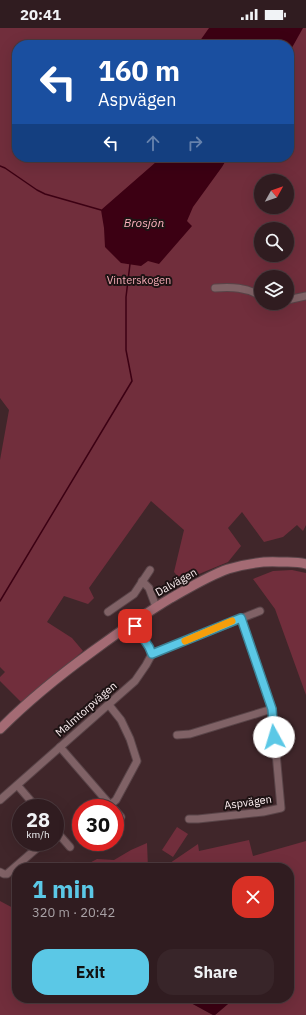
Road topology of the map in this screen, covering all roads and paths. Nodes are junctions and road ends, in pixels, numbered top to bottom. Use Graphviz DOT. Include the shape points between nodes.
graph roads {
  1 [pos="215,288"];
  2 [pos="254,292"];
  3 [pos="306,296"];
  4 [pos="294,299"];
  5 [pos="306,564"];
  6 [pos="150,570"];
  7 [pos="142,581"];
  8 [pos="156,607"];
  9 [pos="260,611"];
  10 [pos="108,612"];
  11 [pos="241,618"];
  12 [pos="133,622"];
  13 [pos="152,654"];
  14 [pos="109,705"];
  15 [pos="272,709"];
  16 [pos="0,729"];
  17 [pos="177,735"];
  18 [pos="60,747"];
  19 [pos="18,786"];
  20 [pos="29,799"];
  21 [pos="105,799"];
  22 [pos="117,799"];
  23 [pos="0,800"];
  24 [pos="190,819"];
  25 [pos="64,841"];
  26 [pos="70,847"];
  27 [pos="34,851"];
  28 [pos="20,863"];
  29 [pos="12,870"];
  30 [pos="0,872"];
  1 -- 2 [label="street" via="237,287"];
  3 -- 4 [label="street"];
  5 -- 8 [label="main road, Dalvägen" via="270,561 227,569"];
  6 -- 7 [label="street"];
  7 -- 8 [label="street" via="149,588"];
  7 -- 10 [label="street" via="134,594"];
  8 -- 12 [label="main road, Dalvägen"];
  9 -- 11 [label="street"];
  11 -- 13 [label="street"];
  11 -- 15 [label="street, Aspvägen"];
  12 -- 13 [label="street"];
  12 -- 16 [label="main road, Dalvägen" via="63,673"];
  13 -- 14 [label="street, Malmtorpvägen" via="135,681"];
  14 -- 18 [label="street, Malmtorpvägen"];
  14 -- 22 [label="street" via="121,720 137,761"];
  15 -- 17 [label="street" via="190,734"];
  15 -- 24 [label="street, Aspvägen" via="281,808"];
  18 -- 19 [label="street, Malmtorpvägen"];
  18 -- 21 [label="street"];
  19 -- 20 [label="street"];
  19 -- 23 [label="street, Malmtorpvägen"];
  25 -- 26 [label="street"];
  27 -- 28 [label="street"];
  29 -- 30 [label="street" via="7,874"];
}
